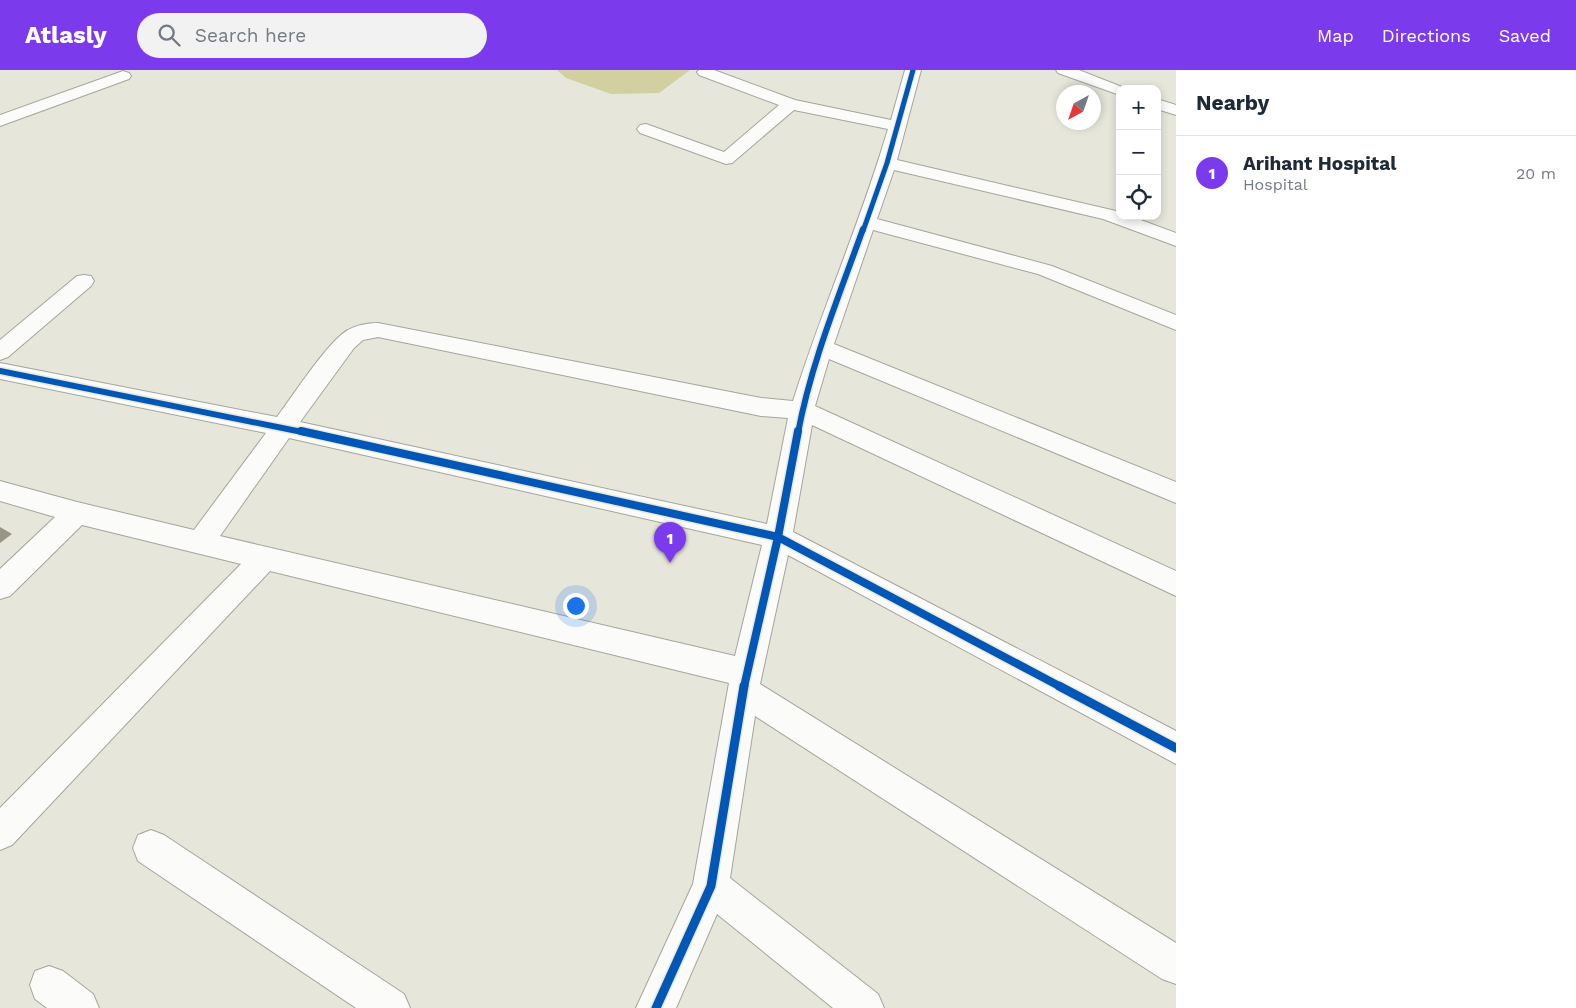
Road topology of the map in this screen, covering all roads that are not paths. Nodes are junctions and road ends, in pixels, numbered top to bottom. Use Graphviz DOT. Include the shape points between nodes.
graph roads {
  1 [pos="912,70"];
  2 [pos="1064,70"];
  3 [pos="705,72"];
  4 [pos="123,76"];
  5 [pos="1116,89"];
  6 [pos="790,104"];
  7 [pos="1161,105"];
  8 [pos="1176,110"];
  9 [pos="0,121"];
  10 [pos="897,126"];
  11 [pos="646,129"];
  12 [pos="887,163"];
  13 [pos="865,222"];
  14 [pos="1176,240"];
  15 [pos="84,281"];
  16 [pos="1176,323"];
  17 [pos="821,347"];
  18 [pos="0,352"];
  19 [pos="0,371"];
  20 [pos="802,410"];
  21 [pos="282,427"];
  22 [pos="1171,486"];
  23 [pos="0,491"];
  24 [pos="77,513"];
  25 [pos="778,537"];
  26 [pos="200,542"];
  27 [pos="265,558"];
  28 [pos="1176,584"];
  29 [pos="0,587"];
  30 [pos="745,682"];
  31 [pos="1176,748"];
  32 [pos="0,833"];
  33 [pos="151,848"];
  34 [pos="711,886"];
  35 [pos="1176,965"];
  36 [pos="49,985"];
  37 [pos="79,1008"];
  38 [pos="390,1008"];
  39 [pos="656,1008"];
  40 [pos="864,1008"];
  1 -- 10 [label="street"];
  2 -- 5 [label="street"];
  3 -- 6 [label="street"];
  4 -- 9 [label="street"];
  6 -- 10 [label="street"];
  6 -- 11 [label="street" via="726,159"];
  7 -- 8 [label="street"];
  10 -- 12 [label="street"];
  12 -- 13 [label="street"];
  12 -- 14 [label="street" via="1109,215"];
  13 -- 16 [label="street" via="1044,270"];
  13 -- 17 [label="street"];
  15 -- 18 [label="street"];
  17 -- 20 [label="street"];
  17 -- 22 [label="street"];
  19 -- 21 [label="street"];
  20 -- 21 [label="street" via="761,407 378,330 362,330 331,361"];
  20 -- 25 [label="street"];
  20 -- 28 [label="street"];
  21 -- 25 [label="street"];
  21 -- 26 [label="street"];
  23 -- 24 [label="street"];
  24 -- 26 [label="street"];
  24 -- 29 [label="street"];
  25 -- 30 [label="street"];
  25 -- 31 [label="street"];
  26 -- 27 [label="street"];
  27 -- 30 [label="street"];
  27 -- 32 [label="street"];
  30 -- 34 [label="street"];
  30 -- 35 [label="street"];
  33 -- 38 [label="street"];
  34 -- 39 [label="street"];
  34 -- 40 [label="street"];
  36 -- 37 [label="street"];
}
